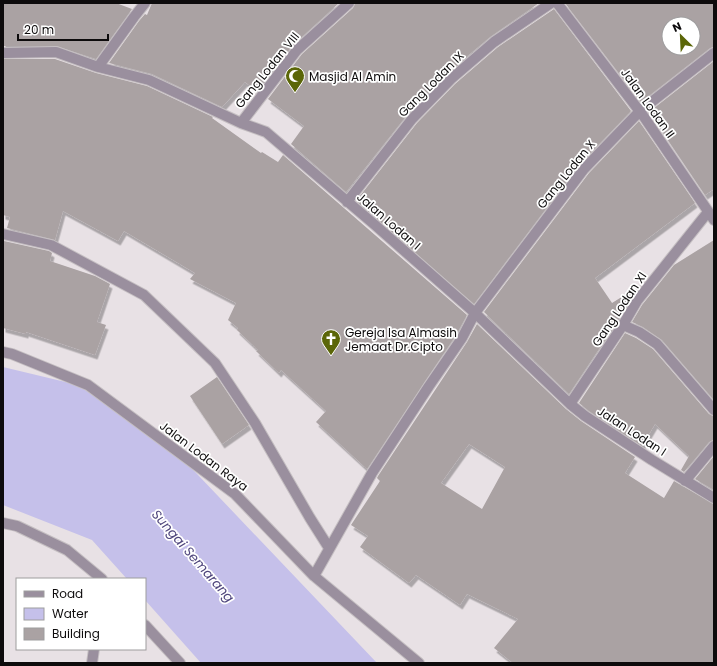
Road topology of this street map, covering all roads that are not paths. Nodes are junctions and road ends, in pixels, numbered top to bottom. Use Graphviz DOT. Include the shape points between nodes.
graph roads {
  1 [pos="145,3"];
  2 [pos="349,3"];
  3 [pos="551,3"];
  4 [pos="557,3"];
  5 [pos="3,53"];
  6 [pos="714,54"];
  7 [pos="98,66"];
  8 [pos="640,111"];
  9 [pos="241,123"];
  10 [pos="347,202"];
  11 [pos="708,212"];
  12 [pos="714,220"];
  13 [pos="3,234"];
  14 [pos="475,314"];
  15 [pos="623,325"];
  16 [pos="3,352"];
  17 [pos="570,404"];
  18 [pos="714,410"];
  19 [pos="714,446"];
  20 [pos="685,481"];
  21 [pos="714,498"];
  22 [pos="3,523"];
  23 [pos="329,548"];
  24 [pos="314,576"];
  25 [pos="101,578"];
  26 [pos="146,626"];
  27 [pos="94,650"];
  28 [pos="92,663"];
  29 [pos="180,663"];
  30 [pos="419,663"];
  1 -- 7 [label="street"];
  2 -- 9 [label="street, Gang Lodan VIII" via="297,50"];
  3 -- 10 [label="street, Gang Lodan IX" via="494,42 451,79 412,119"];
  4 -- 8 [label="street, Jalan Lodan II"];
  5 -- 7 [label="street, Jalan Lodan I" via="56,52"];
  6 -- 8 [label="street, Gang Lodan X"];
  7 -- 9 [label="street, Jalan Lodan I" via="149,80"];
  8 -- 11 [label="street, Jalan Lodan II"];
  8 -- 14 [label="street, Gang Lodan X" via="584,169"];
  9 -- 10 [label="street, Jalan Lodan I" via="266,132"];
  10 -- 14 [label="street, Jalan Lodan I"];
  11 -- 12 [label="street, Jalan Lodan II"];
  11 -- 15 [label="street, Gang Lodan XI" via="637,301"];
  13 -- 23 [label="street" via="51,245 144,295 155,305 215,363"];
  14 -- 17 [label="street, Jalan Lodan I"];
  14 -- 23 [label="street, Gang Lodan X" via="462,338 372,473"];
  15 -- 17 [label="street, Gang Lodan XI"];
  15 -- 18 [label="street" via="657,344"];
  16 -- 24 [label="street, Jalan Lodan Raya" via="88,385 235,494"];
  17 -- 20 [label="street, Jalan Lodan I"];
  19 -- 20 [label="street"];
  20 -- 21 [label="street, Jalan Lodan I"];
  22 -- 25 [label="street" via="18,526 67,550"];
  23 -- 24 [label="street, Gang Lodan X"];
  24 -- 30 [label="street, Jalan Lodan Raya"];
  26 -- 29 [label="street"];
  27 -- 28 [label="street"];
}
